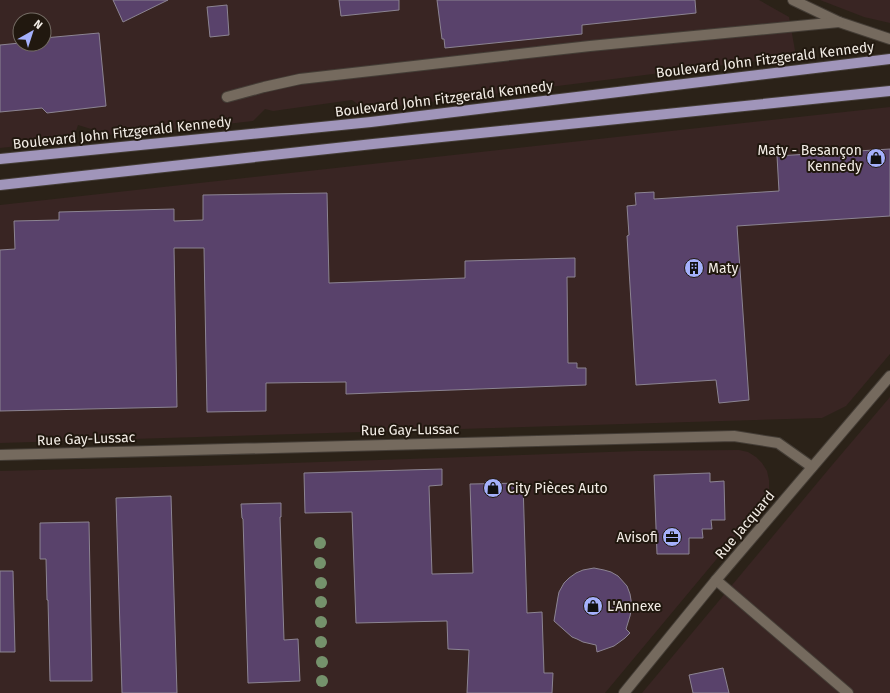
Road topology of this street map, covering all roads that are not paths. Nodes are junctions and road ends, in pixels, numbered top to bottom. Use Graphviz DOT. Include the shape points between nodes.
graph roads {
  1 [pos="793,0"];
  2 [pos="839,22"];
  3 [pos="890,39"];
  4 [pos="890,59"];
  5 [pos="890,91"];
  6 [pos="227,98"];
  7 [pos="0,159"];
  8 [pos="0,185"];
  9 [pos="890,376"];
  10 [pos="0,455"];
  11 [pos="812,467"];
  12 [pos="716,580"];
  13 [pos="624,693"];
  14 [pos="848,693"];
  1 -- 2 [label="street"];
  2 -- 3 [label="street"];
  2 -- 6 [label="street" via="300,78"];
  4 -- 7 [label="main road, Boulevard John Fitzgerald Kennedy" via="371,122"];
  5 -- 8 [label="main road"];
  9 -- 11 [label="street, Rue Jacquard"];
  10 -- 11 [label="street, Rue Gay-Lussac" via="734,436 778,443"];
  11 -- 12 [label="street, Rue Jacquard"];
  12 -- 13 [label="street, Rue Jacquard"];
  12 -- 14 [label="street"];
}
